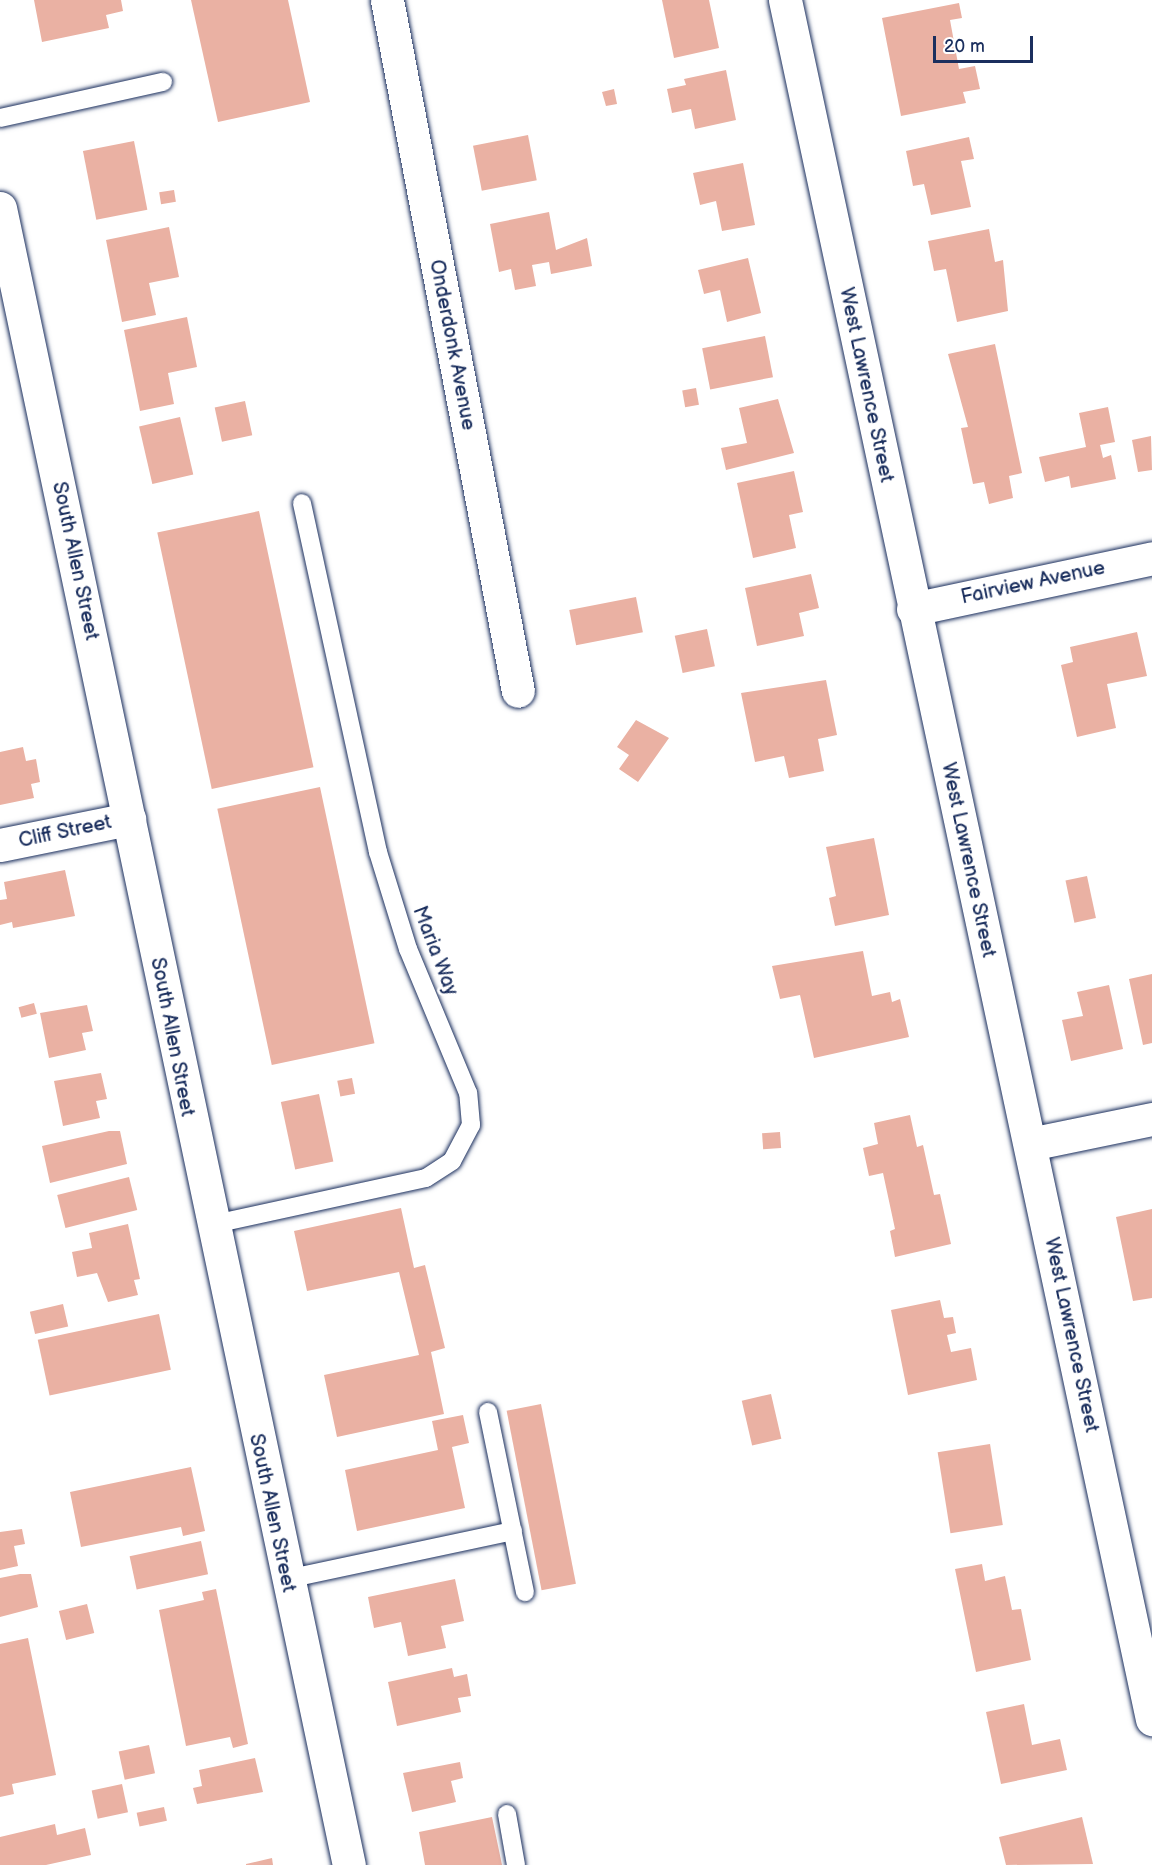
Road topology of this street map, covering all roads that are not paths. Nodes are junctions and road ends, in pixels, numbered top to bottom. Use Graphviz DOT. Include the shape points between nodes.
graph roads {
  1 [pos="387,0"];
  2 [pos="785,0"];
  3 [pos="163,82"];
  4 [pos="0,118"];
  5 [pos="0,208"];
  6 [pos="302,503"];
  7 [pos="1152,558"];
  8 [pos="914,609"];
  9 [pos="518,691"];
  10 [pos="129,819"];
  11 [pos="0,845"];
  12 [pos="1152,1119"];
  13 [pos="1030,1144"];
  14 [pos="210,1225"];
  15 [pos="488,1412"];
  16 [pos="513,1532"];
  17 [pos="287,1579"];
  18 [pos="525,1592"];
  19 [pos="1152,1719"];
  20 [pos="507,1814"];
  21 [pos="349,1865"];
  22 [pos="516,1865"];
  1 -- 9 [label="street, Onderdonk Avenue"];
  2 -- 8 [label="street, West Lawrence Street"];
  3 -- 4 [label="lane"];
  5 -- 10 [label="street, South Allen Street"];
  6 -- 14 [label="lane, Maria Way" via="378,852 400,928 468,1093 471,1125 452,1161 426,1178"];
  7 -- 8 [label="street, Fairview Avenue"];
  8 -- 13 [label="street, West Lawrence Street"];
  10 -- 11 [label="street, Cliff Street"];
  10 -- 14 [label="street, South Allen Street"];
  12 -- 13 [label="street"];
  13 -- 19 [label="street, West Lawrence Street"];
  14 -- 17 [label="street, South Allen Street"];
  15 -- 16 [label="lane"];
  16 -- 17 [label="lane"];
  16 -- 18 [label="lane"];
  17 -- 21 [label="street, South Allen Street"];
  20 -- 22 [label="lane"];
}
